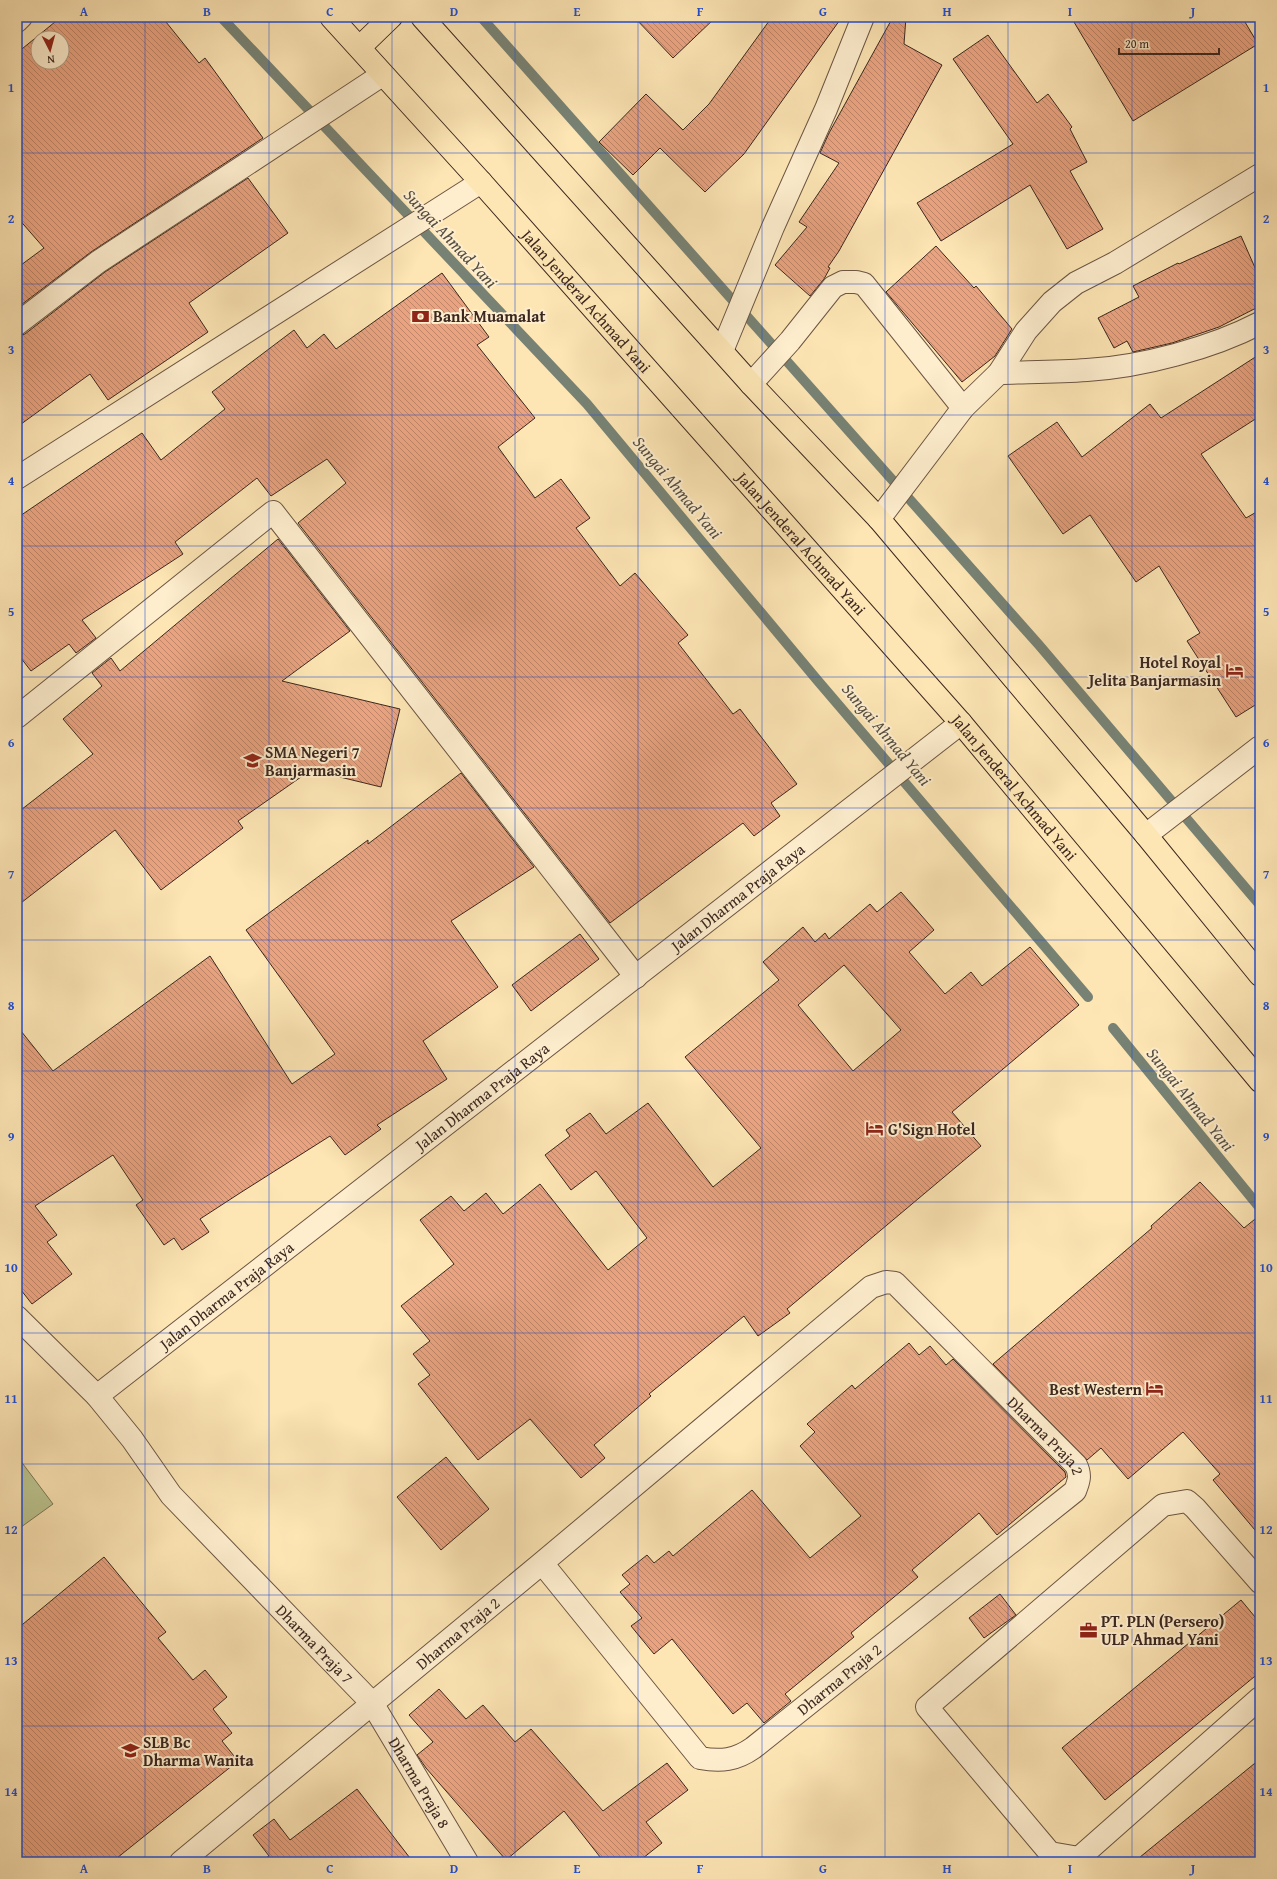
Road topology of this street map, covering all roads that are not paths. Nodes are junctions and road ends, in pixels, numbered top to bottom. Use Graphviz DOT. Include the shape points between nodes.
graph roads {
  1 [pos="21,17"];
  2 [pos="331,17"];
  3 [pos="391,17"];
  4 [pos="422,17"];
  5 [pos="863,17"];
  6 [pos="17,21"];
  7 [pos="360,47"];
  8 [pos="382,75"];
  9 [pos="1260,175"];
  10 [pos="481,182"];
  11 [pos="1260,323"];
  12 [pos="17,324"];
  13 [pos="722,351"];
  14 [pos="999,373"];
  15 [pos="751,384"];
  16 [pos="963,408"];
  17 [pos="17,478"];
  18 [pos="879,519"];
  19 [pos="17,717"];
  20 [pos="954,728"];
  21 [pos="1260,747"];
  22 [pos="1146,835"];
  23 [pos="1260,975"];
  24 [pos="636,977"];
  25 [pos="1260,1081"];
  26 [pos="17,1318"];
  27 [pos="97,1396"];
  28 [pos="542,1563"];
  29 [pos="1260,1582"];
  30 [pos="1260,1698"];
  31 [pos="372,1703"];
  32 [pos="181,1862"];
  33 [pos="468,1862"];
  1 -- 6 [label="street"];
  2 -- 7 [label="highway, Jalan Jenderal Achmad Yani"];
  3 -- 7 [label="highway"];
  4 -- 13 [label="highway"];
  5 -- 13 [label="street"];
  7 -- 8 [label="highway, Jalan Jenderal Achmad Yani"];
  8 -- 10 [label="highway, Jalan Jenderal Achmad Yani"];
  8 -- 12 [label="street" via="98,262"];
  9 -- 14 [label="street" via="1115,263 1076,283 1052,302 1026,331"];
  10 -- 17 [label="street"];
  10 -- 20 [label="highway, Jalan Jenderal Achmad Yani"];
  11 -- 14 [label="street" via="1179,354 1123,365 1089,370"];
  13 -- 15 [label="highway"];
  14 -- 16 [label="street"];
  15 -- 16 [label="street" via="774,360 833,287 843,282 856,282 864,284"];
  15 -- 18 [label="highway"];
  16 -- 18 [label="street"];
  18 -- 22 [label="highway"];
  19 -- 24 [label="street" via="273,512"];
  20 -- 24 [label="street, Jalan Dharma Praja Raya"];
  20 -- 25 [label="highway, Jalan Jenderal Achmad Yani"];
  21 -- 22 [label="street"];
  22 -- 23 [label="highway"];
  24 -- 27 [label="street, Jalan Dharma Praja Raya"];
  26 -- 27 [label="street, Dharma Praja 7"];
  27 -- 31 [label="street, Dharma Praja 7" via="132,1439 171,1494"];
  28 -- 28 [label="street, Dharma Praja 2" via="871,1288 886,1282 895,1283 1076,1465 1079,1472 1080,1479 1075,1491 753,1748 730,1760 700,1758"];
  28 -- 31 [label="street, Dharma Praja 2"];
  29 -- 30 [label="street" via="1187,1501 1163,1505 927,1707 1050,1853 1079,1858"];
  31 -- 32 [label="street"];
  31 -- 33 [label="street, Dharma Praja 8"];
}
